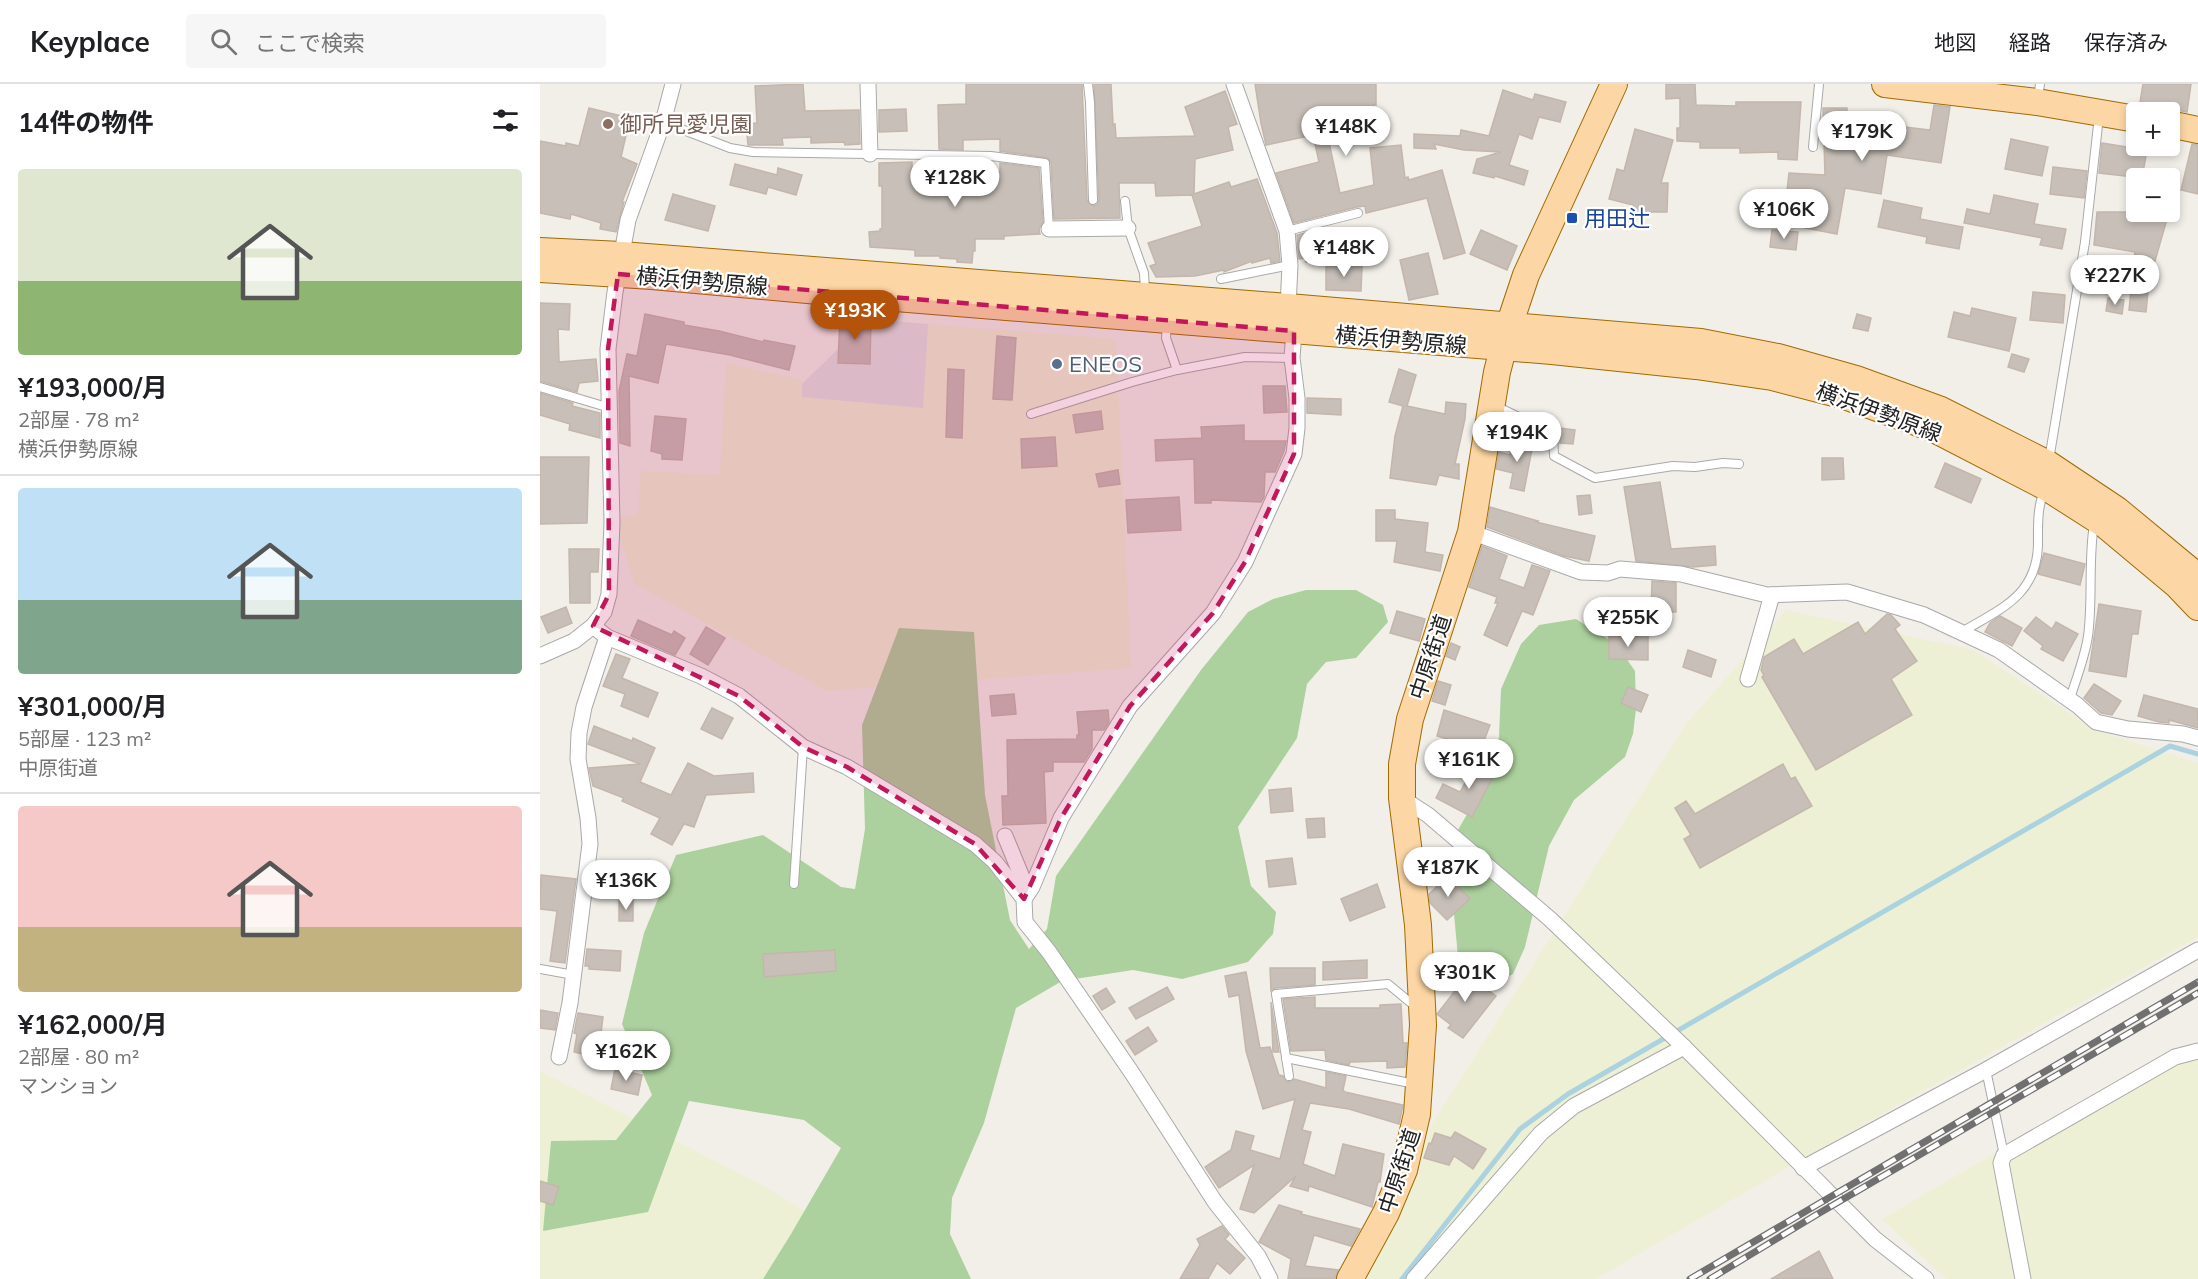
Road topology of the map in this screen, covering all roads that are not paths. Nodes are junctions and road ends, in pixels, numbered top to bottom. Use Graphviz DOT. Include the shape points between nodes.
graph roads {
  1 [pos="673,84"];
  2 [pos="868,84"];
  3 [pos="1088,84"];
  4 [pos="1234,84"];
  5 [pos="1614,84"];
  6 [pos="1819,84"];
  7 [pos="1885,84"];
  8 [pos="2038,93"];
  9 [pos="2099,114"];
  10 [pos="2126,118"];
  11 [pos="663,122"];
  12 [pos="2180,126"];
  13 [pos="2198,130"];
  14 [pos="1813,147"];
  15 [pos="870,154"];
  16 [pos="1093,200"];
  17 [pos="1125,201"];
  18 [pos="1358,213"];
  19 [pos="1128,228"];
  20 [pos="1049,229"];
  21 [pos="1287,231"];
  22 [pos="540,251"];
  23 [pos="619,265"];
  24 [pos="1290,265"];
  25 [pos="540,269"];
  26 [pos="1221,279"];
  27 [pos="1145,296"];
  28 [pos="1291,319"];
  29 [pos="1167,321"];
  30 [pos="1506,337"];
  31 [pos="1292,358"];
  32 [pos="1177,370"];
  33 [pos="540,387"];
  34 [pos="1492,404"];
  35 [pos="610,408"];
  36 [pos="1031,414"];
  37 [pos="1739,465"];
  38 [pos="2047,475"];
  39 [pos="2095,518"];
  40 [pos="1471,532"];
  41 [pos="2198,577"];
  42 [pos="1772,595"];
  43 [pos="2198,608"];
  44 [pos="593,626"];
  45 [pos="1962,632"];
  46 [pos="607,637"];
  47 [pos="540,656"];
  48 [pos="1748,679"];
  49 [pos="2070,699"];
  50 [pos="2198,738"];
  51 [pos="803,747"];
  52 [pos="1402,798"];
  53 [pos="1005,836"];
  54 [pos="794,884"];
  55 [pos="1024,899"];
  56 [pos="2198,950"];
  57 [pos="540,969"];
  58 [pos="574,975"];
  59 [pos="1423,1013"];
  60 [pos="1682,1046"];
  61 [pos="2198,1051"];
  62 [pos="559,1057"];
  63 [pos="1286,1058"];
  64 [pos="1986,1070"];
  65 [pos="1289,1076"];
  66 [pos="1419,1085"];
  67 [pos="2004,1155"];
  68 [pos="1803,1168"];
  69 [pos="1270,1279"];
  70 [pos="1350,1279"];
  71 [pos="1414,1279"];
  72 [pos="1926,1279"];
  73 [pos="2023,1279"];
  1 -- 11 [label="street"];
  2 -- 15 [label="street"];
  3 -- 16 [label="lane"];
  4 -- 21 [label="street"];
  5 -- 30 [label="main road, 中原街道" via="1526,275"];
  6 -- 14 [label="lane"];
  7 -- 8 [label="main road"];
  8 -- 9 [label="main road"];
  9 -- 10 [label="main road"];
  9 -- 38 [label="lane" via="2085,242"];
  11 -- 15 [label="lane" via="730,148 774,154"];
  11 -- 23 [label="street" via="628,220"];
  12 -- 13 [label="main road"];
  15 -- 20 [label="lane" via="991,156 1045,163"];
  17 -- 19 [label="lane"];
  18 -- 21 [label="lane"];
  19 -- 20 [label="street"];
  19 -- 27 [label="lane" via="1144,273"];
  21 -- 24 [label="street"];
  22 -- 23 [label="main road, 横浜伊勢原線"];
  23 -- 25 [label="main road, 横浜伊勢原線"];
  23 -- 27 [label="main road, 横浜伊勢原線"];
  23 -- 29 [label="main road, 横浜伊勢原線"];
  23 -- 35 [label="street" via="608,349"];
  24 -- 26 [label="lane"];
  24 -- 28 [label="street"];
  27 -- 28 [label="main road, 横浜伊勢原線"];
  28 -- 29 [label="main road, 横浜伊勢原線"];
  28 -- 30 [label="main road, 横浜伊勢原線"];
  28 -- 31 [label="street"];
  29 -- 32 [label="lane" via="1166,338"];
  30 -- 34 [label="main road, 中原街道"];
  30 -- 38 [label="main road, 横浜伊勢原線" via="1701,342 1778,357 1856,379 1941,410"];
  31 -- 32 [label="lane" via="1245,357"];
  31 -- 55 [label="street" via="1297,398 1294,453 1245,562 1213,613 1130,706 1061,818"];
  32 -- 36 [label="lane"];
  33 -- 35 [label="lane"];
  34 -- 37 [label="lane" via="1553,430 1554,456 1595,478 1673,466"];
  34 -- 40 [label="main road, 中原街道"];
  35 -- 44 [label="street" via="609,594 604,612"];
  38 -- 39 [label="main road, 横浜伊勢原線"];
  38 -- 41 [label="main road, 横浜伊勢原線" via="2117,510"];
  38 -- 45 [label="lane" via="2040,501 2037,563 2027,586 2010,603"];
  39 -- 43 [label="main road, 横浜伊勢原線" via="2177,585"];
  39 -- 49 [label="lane" via="2090,551 2088,638"];
  40 -- 42 [label="street" via="1581,572 1608,573 1620,569 1681,574"];
  40 -- 52 [label="main road, 中原街道" via="1410,719 1402,764"];
  42 -- 45 [label="street" via="1847,592 1924,615"];
  42 -- 48 [label="street"];
  44 -- 46 [label="street"];
  44 -- 47 [label="street" via="574,641"];
  45 -- 49 [label="street" via="1999,650"];
  46 -- 51 [label="street" via="739,696"];
  46 -- 58 [label="street" via="579,733 578,759 590,844"];
  49 -- 50 [label="street" via="2097,722"];
  51 -- 54 [label="lane"];
  51 -- 55 [label="street" via="847,767 975,844 995,861"];
  52 -- 59 [label="main road, 中原街道" via="1418,925"];
  52 -- 60 [label="street" via="1428,815 1550,919"];
  53 -- 55 [label="street" via="1024,882"];
  55 -- 69 [label="street" via="1025,922 1132,1073 1215,1202 1258,1256"];
  56 -- 64 [label="street"];
  57 -- 58 [label="lane"];
  58 -- 62 [label="street"];
  59 -- 63 [label="lane" via="1388,984 1276,994"];
  59 -- 66 [label="main road, 中原街道"];
  60 -- 68 [label="street"];
  60 -- 71 [label="street" via="1574,1106 1541,1133"];
  61 -- 67 [label="street" via="2175,1057"];
  63 -- 65 [label="lane"];
  63 -- 66 [label="lane"];
  64 -- 67 [label="lane"];
  64 -- 68 [label="street"];
  66 -- 70 [label="main road, 中原街道" via="1412,1144 1404,1170 1386,1214"];
  67 -- 73 [label="street" via="2001,1163"];
  68 -- 72 [label="street" via="1875,1239"];
}
